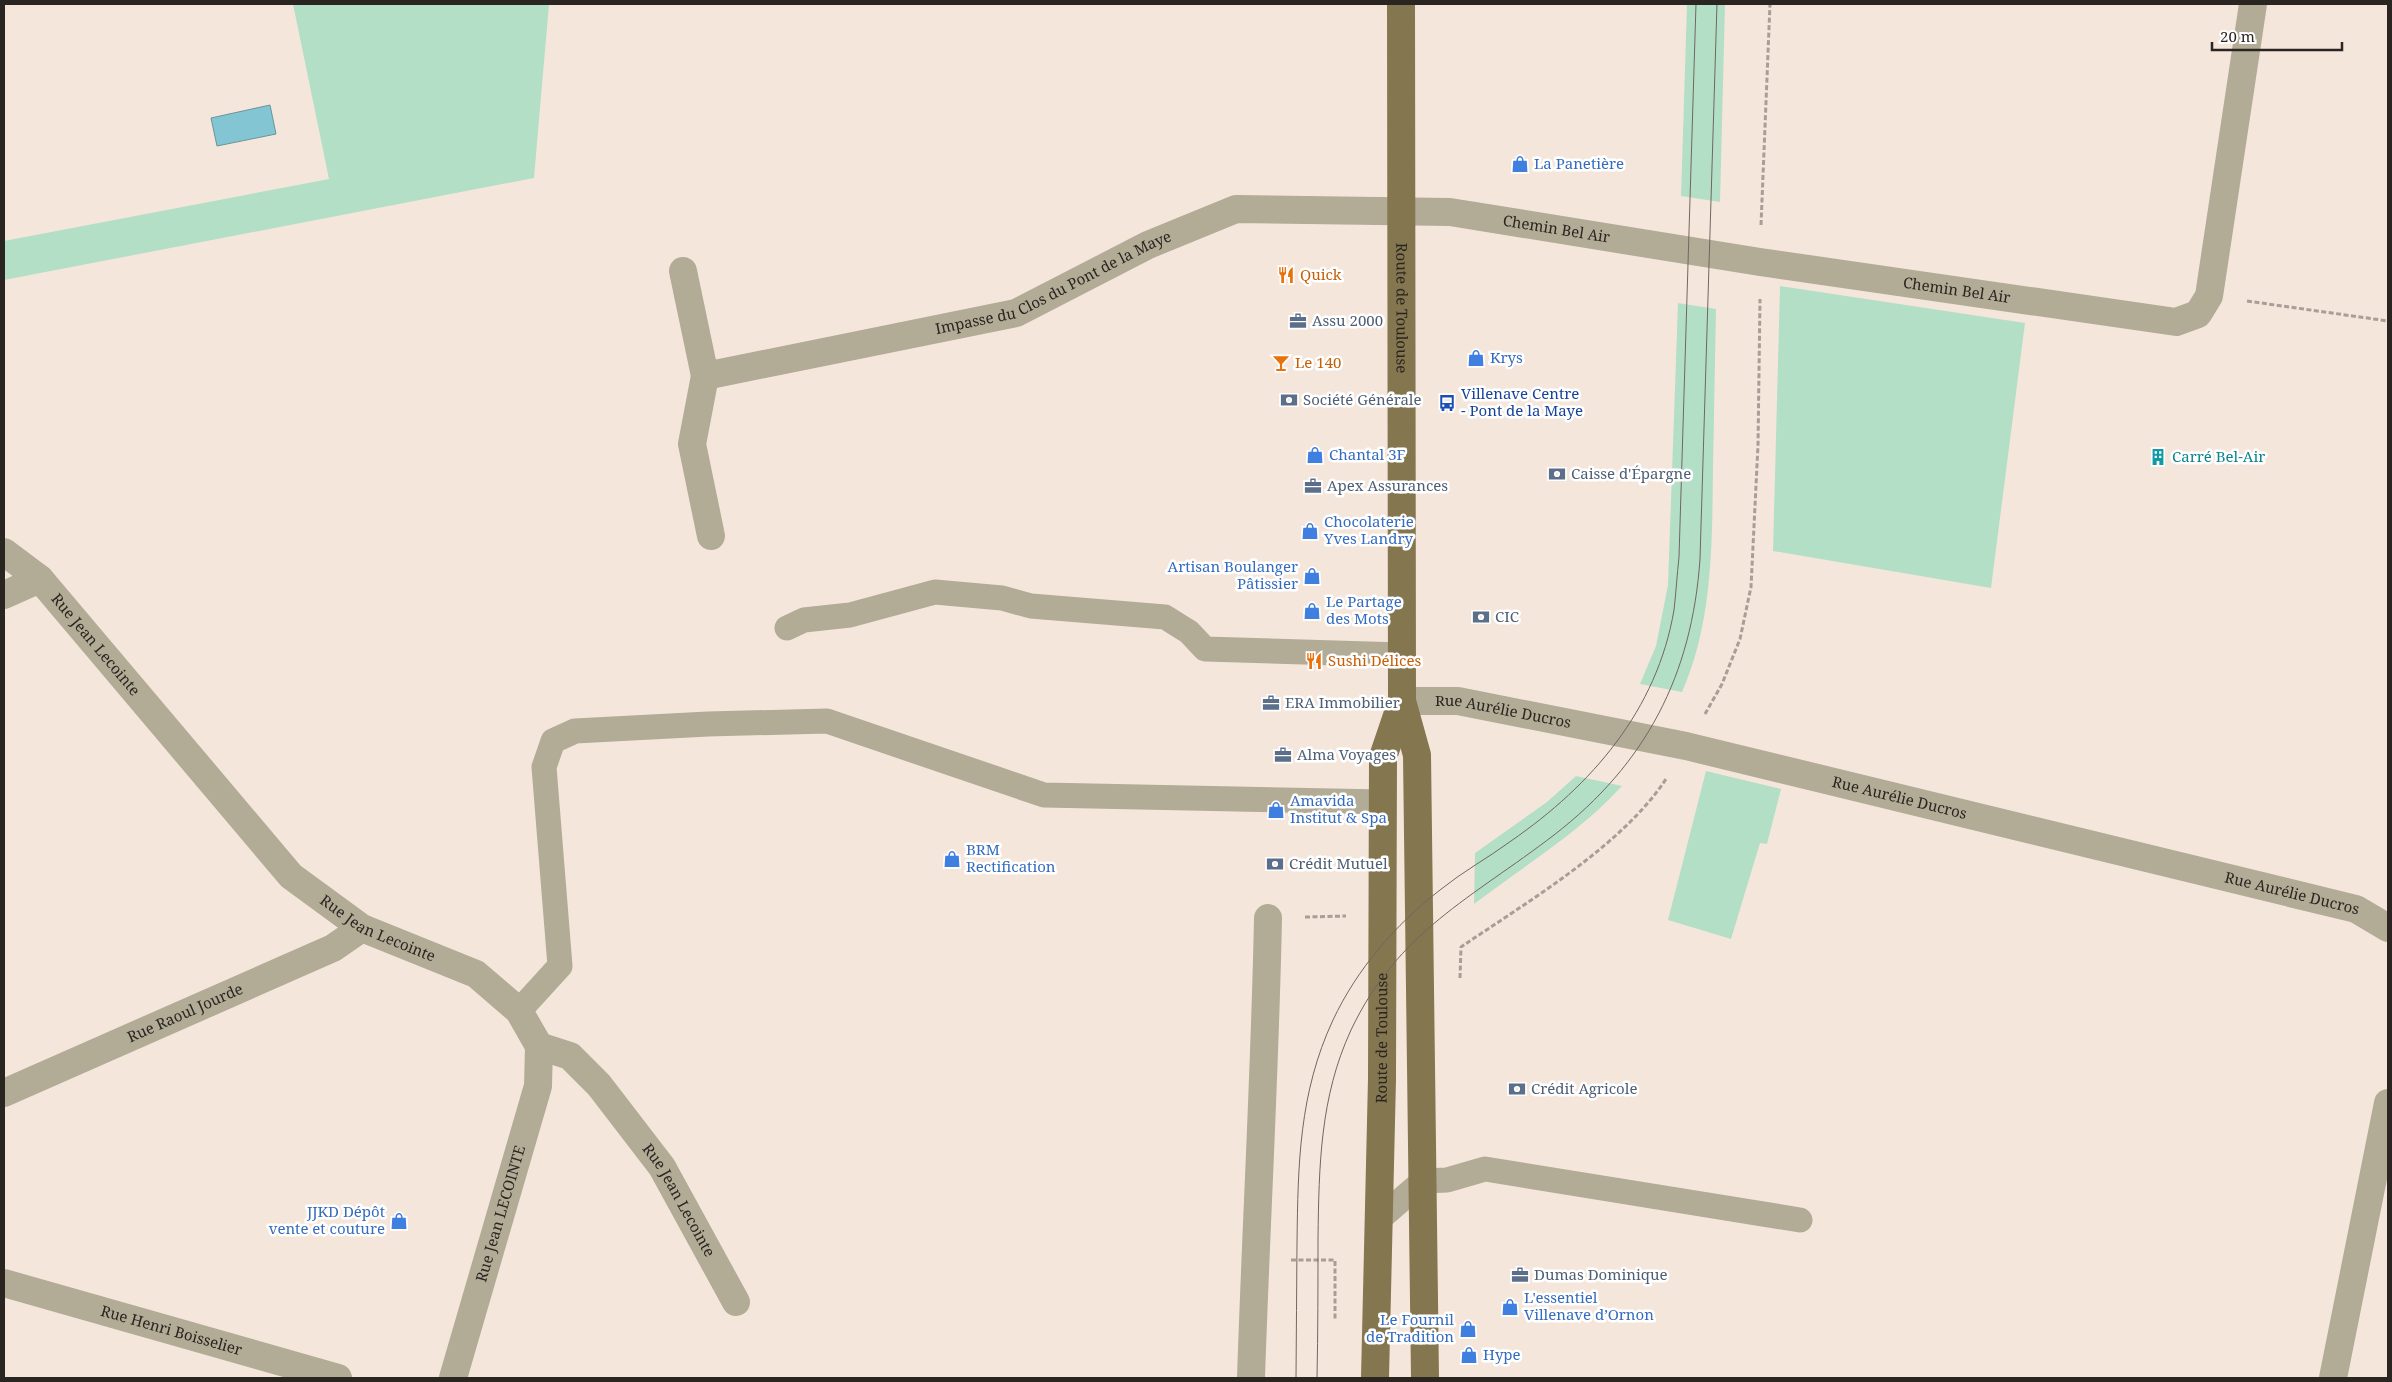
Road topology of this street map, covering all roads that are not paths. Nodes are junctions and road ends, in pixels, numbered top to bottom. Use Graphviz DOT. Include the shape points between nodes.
graph roads {
  1 [pos="1401,4"];
  2 [pos="2253,4"];
  3 [pos="1400,211"];
  4 [pos="683,271"];
  5 [pos="705,376"];
  6 [pos="711,536"];
  7 [pos="4,552"];
  8 [pos="40,579"];
  9 [pos="4,595"];
  10 [pos="787,628"];
  11 [pos="1402,655"];
  12 [pos="1402,701"];
  13 [pos="1383,802"];
  14 [pos="1268,918"];
  15 [pos="362,928"];
  16 [pos="2388,928"];
  17 [pos="518,1011"];
  18 [pos="539,1046"];
  19 [pos="4,1093"];
  20 [pos="2388,1103"];
  21 [pos="1423,1181"];
  22 [pos="1378,1220"];
  23 [pos="1800,1220"];
  24 [pos="4,1283"];
  25 [pos="736,1302"];
  26 [pos="338,1378"];
  27 [pos="453,1378"];
  28 [pos="1251,1378"];
  29 [pos="1375,1378"];
  30 [pos="1425,1378"];
  31 [pos="2333,1378"];
  1 -- 3 [label="main road, Route de Toulouse"];
  2 -- 3 [label="street, Chemin Bel Air" via="2209,296 2198,314 2176,322 1760,262 1450,212"];
  3 -- 5 [label="street, Impasse du Clos du Pont de la Maye" via="1236,209 1148,245 1016,313"];
  3 -- 11 [label="main road, Route de Toulouse"];
  4 -- 5 [label="street"];
  5 -- 6 [label="street" via="692,444"];
  7 -- 8 [label="street, Rue Jean Lecointe"];
  8 -- 9 [label="street"];
  8 -- 15 [label="street, Rue Jean Lecointe" via="292,876"];
  10 -- 11 [label="lane" via="804,620 850,615 935,592 1002,598 1031,606 1165,617 1189,632 1205,649"];
  11 -- 12 [label="main road, Route de Toulouse"];
  12 -- 13 [label="main road, Route de Toulouse" via="1383,757"];
  12 -- 16 [label="street, Rue Aurélie Ducros" via="1458,701 1686,746 2356,909"];
  12 -- 21 [label="main road, Route de Toulouse" via="1417,754"];
  13 -- 17 [label="lane" via="1044,795 827,720 575,731 553,741 544,767 560,966"];
  13 -- 22 [label="main road, Route de Toulouse"];
  14 -- 28 [label="street"];
  15 -- 17 [label="street, Rue Jean Lecointe" via="476,974"];
  15 -- 19 [label="street, Rue Raoul Jourde" via="334,948"];
  17 -- 18 [label="street, Rue Jean Lecointe"];
  18 -- 25 [label="street, Rue Jean Lecointe" via="570,1056 599,1085 662,1167"];
  18 -- 27 [label="street, Rue Jean LECOINTE" via="538,1086"];
  20 -- 31 [label="street"];
  21 -- 22 [label="lane"];
  21 -- 23 [label="lane" via="1447,1180 1486,1169"];
  21 -- 30 [label="main road, Route de Toulouse"];
  22 -- 29 [label="main road, Route de Toulouse"];
  24 -- 26 [label="street, Rue Henri Boisselier"];
}
